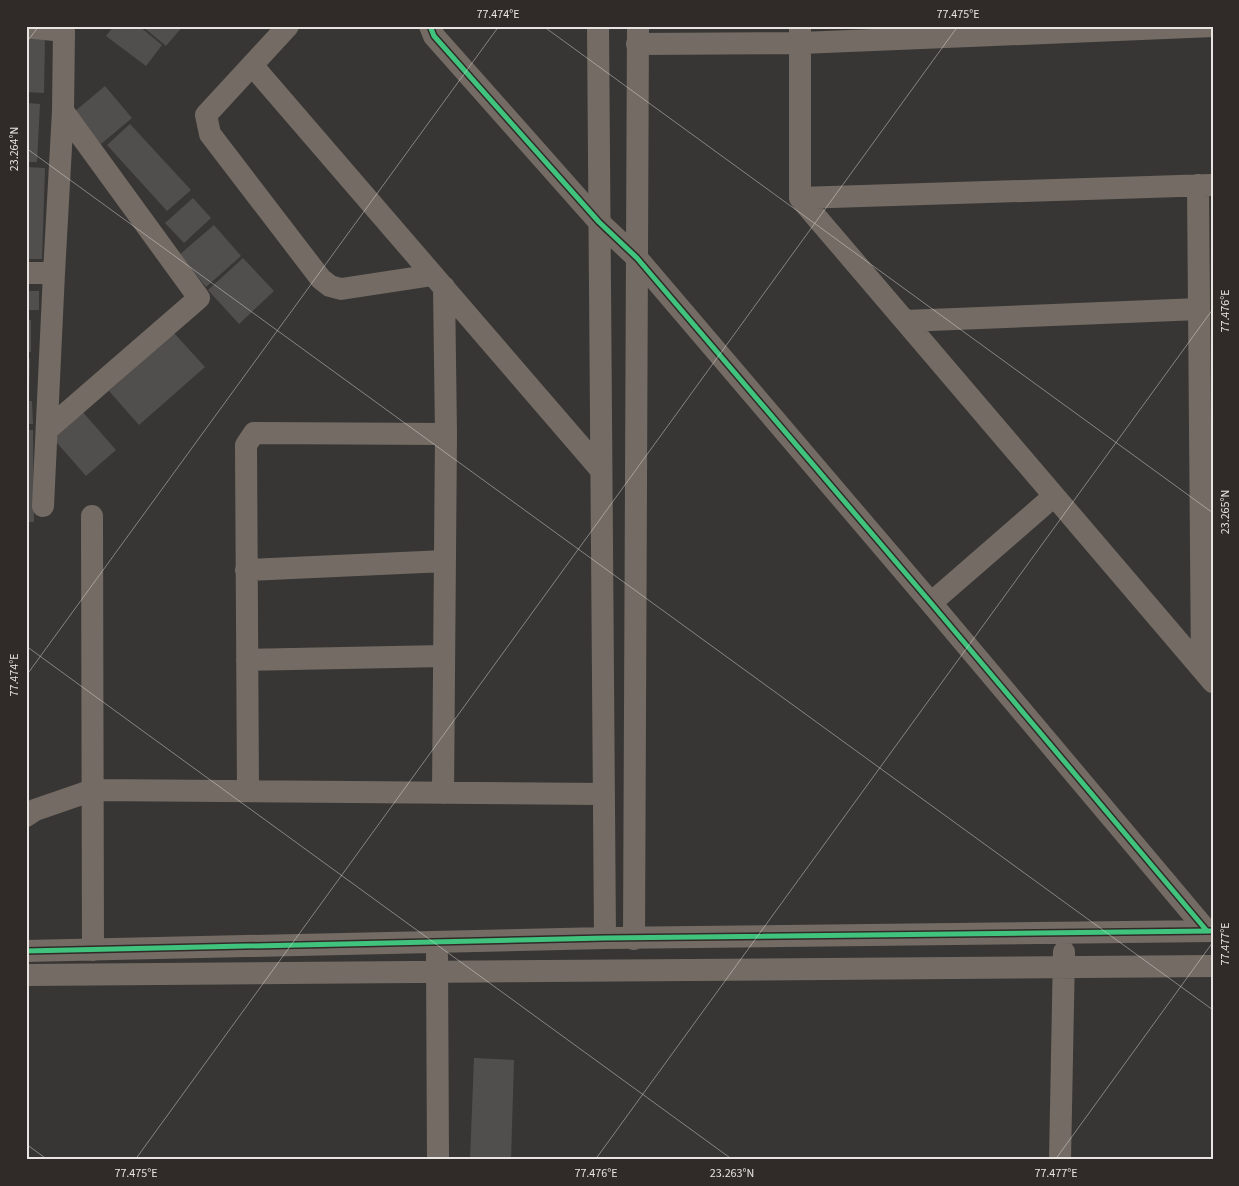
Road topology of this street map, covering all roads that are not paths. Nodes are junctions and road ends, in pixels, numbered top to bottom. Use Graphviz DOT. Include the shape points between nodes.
graph roads {
  1 [pos="288,26"];
  2 [pos="430,26"];
  3 [pos="598,26"];
  4 [pos="1213,26"];
  5 [pos="26,27"];
  6 [pos="638,35"];
  7 [pos="800,35"];
  8 [pos="252,65"];
  9 [pos="63,112"];
  10 [pos="1205,185"];
  11 [pos="800,198"];
  12 [pos="599,222"];
  13 [pos="637,258"];
  14 [pos="26,273"];
  15 [pos="54,273"];
  16 [pos="438,281"];
  17 [pos="1199,309"];
  18 [pos="905,321"];
  19 [pos="48,429"];
  20 [pos="446,434"];
  21 [pos="601,470"];
  22 [pos="1054,496"];
  23 [pos="43,506"];
  24 [pos="92,516"];
  25 [pos="445,561"];
  26 [pos="246,570"];
  27 [pos="931,603"];
  28 [pos="444,656"];
  29 [pos="247,660"];
  30 [pos="1207,675"];
  31 [pos="93,790"];
  32 [pos="248,791"];
  33 [pos="443,793"];
  34 [pos="604,794"];
  35 [pos="26,816"];
  36 [pos="1210,931"];
  37 [pos="1065,933"];
  38 [pos="605,938"];
  39 [pos="634,938"];
  40 [pos="437,942"];
  41 [pos="93,950"];
  42 [pos="26,951"];
  43 [pos="1063,966"];
  44 [pos="1213,966"];
  45 [pos="438,971"];
  46 [pos="26,974"];
  47 [pos="438,1160"];
  48 [pos="1060,1160"];
  1 -- 8 [label="street"];
  2 -- 12 [label="street" via="434,36"];
  3 -- 12 [label="street"];
  4 -- 7 [label="street"];
  5 -- 9 [label="street" via="64,30"];
  6 -- 7 [label="street"];
  6 -- 13 [label="street"];
  7 -- 11 [label="street"];
  8 -- 16 [label="street"];
  8 -- 16 [label="street" via="206,116 210,134 321,279 341,289"];
  9 -- 15 [label="street"];
  9 -- 19 [label="street" via="199,298"];
  10 -- 11 [label="street"];
  10 -- 17 [label="street"];
  11 -- 18 [label="street"];
  12 -- 13 [label="street"];
  12 -- 21 [label="street"];
  13 -- 27 [label="street"];
  13 -- 39 [label="street"];
  14 -- 15 [label="street"];
  15 -- 19 [label="street"];
  16 -- 20 [label="street"];
  16 -- 21 [label="street"];
  17 -- 18 [label="street"];
  17 -- 30 [label="street"];
  18 -- 22 [label="street"];
  19 -- 23 [label="street"];
  20 -- 25 [label="street"];
  20 -- 26 [label="street" via="254,433 246,445"];
  21 -- 34 [label="street"];
  22 -- 27 [label="street"];
  22 -- 30 [label="street"];
  24 -- 31 [label="street"];
  25 -- 26 [label="street"];
  25 -- 28 [label="street"];
  26 -- 29 [label="street"];
  27 -- 36 [label="street"];
  28 -- 29 [label="street"];
  28 -- 33 [label="street"];
  29 -- 32 [label="street"];
  31 -- 32 [label="street"];
  31 -- 35 [label="street"];
  31 -- 41 [label="street"];
  32 -- 33 [label="street"];
  33 -- 34 [label="street"];
  34 -- 38 [label="street"];
  36 -- 37 [label="street"];
  37 -- 39 [label="street"];
  37 -- 43 [label="street"];
  38 -- 39 [label="street"];
  38 -- 40 [label="street"];
  40 -- 41 [label="street"];
  40 -- 45 [label="street"];
  41 -- 42 [label="street"];
  43 -- 44 [label="street"];
  43 -- 45 [label="street"];
  43 -- 48 [label="street"];
  45 -- 46 [label="street"];
  45 -- 47 [label="street"];
}
